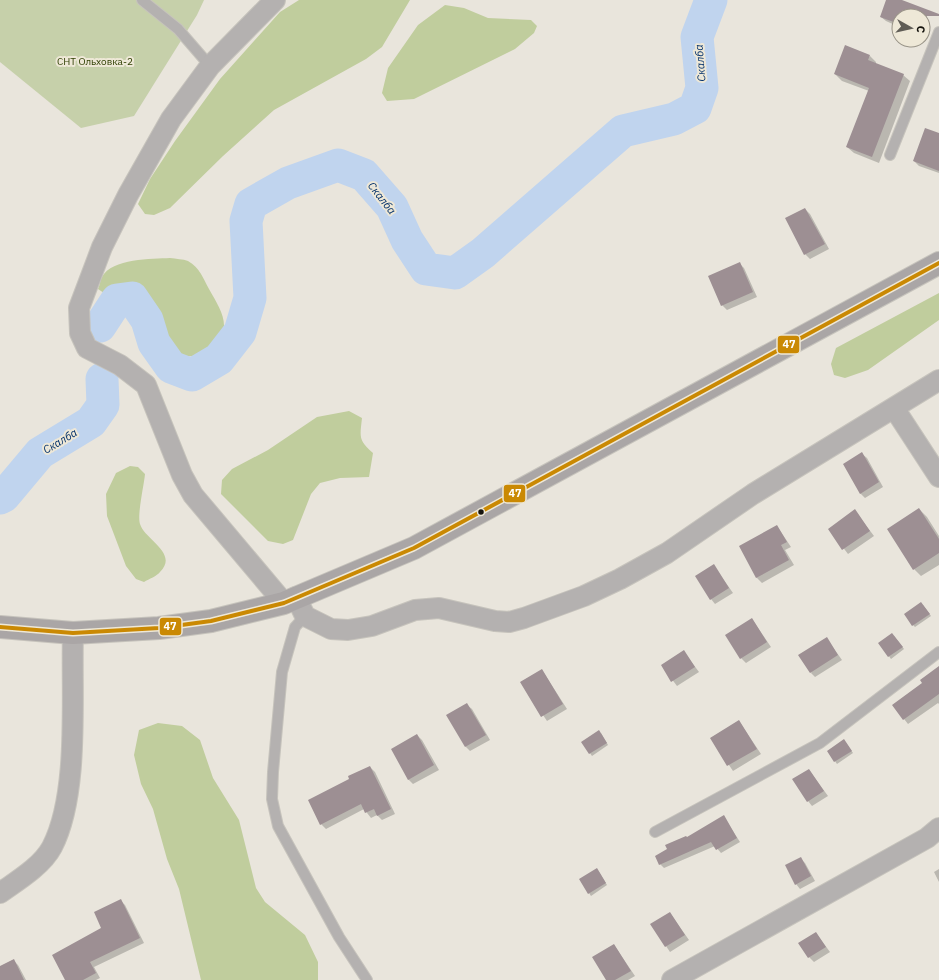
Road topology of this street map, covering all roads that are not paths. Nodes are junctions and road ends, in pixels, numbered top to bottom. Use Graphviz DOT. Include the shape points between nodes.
graph roads {
  1 [pos="142,0"];
  2 [pos="275,0"];
  3 [pos="939,32"];
  4 [pos="210,66"];
  5 [pos="890,155"];
  6 [pos="939,263"];
  7 [pos="939,380"];
  8 [pos="894,408"];
  9 [pos="939,477"];
  10 [pos="295,605"];
  11 [pos="0,627"];
  12 [pos="73,633"];
  13 [pos="939,652"];
  14 [pos="939,828"];
  15 [pos="655,832"];
  16 [pos="0,893"];
  17 [pos="367,980"];
  18 [pos="672,980"];
  1 -- 4 [label="lane" via="178,29"];
  2 -- 4 [label="street"];
  3 -- 5 [label="lane"];
  4 -- 10 [label="street" via="170,119 102,247 79,308 80,333 87,348 120,365 146,385 182,475 193,495"];
  6 -- 10 [label="street" via="414,548"];
  7 -- 8 [label="street"];
  8 -- 9 [label="street"];
  8 -- 10 [label="street" via="753,494 667,553 584,596 524,618 509,622 495,621 438,608 415,610 372,626 348,630 331,629"];
  10 -- 12 [label="street" via="159,628"];
  10 -- 17 [label="lane" via="295,627 282,672 272,772 272,799 278,826 339,937"];
  11 -- 12 [label="street"];
  12 -- 16 [label="street" via="72,740 68,792 62,821 52,848 38,863"];
  13 -- 15 [label="lane" via="820,742"];
  14 -- 18 [label="street" via="927,838"];
}
